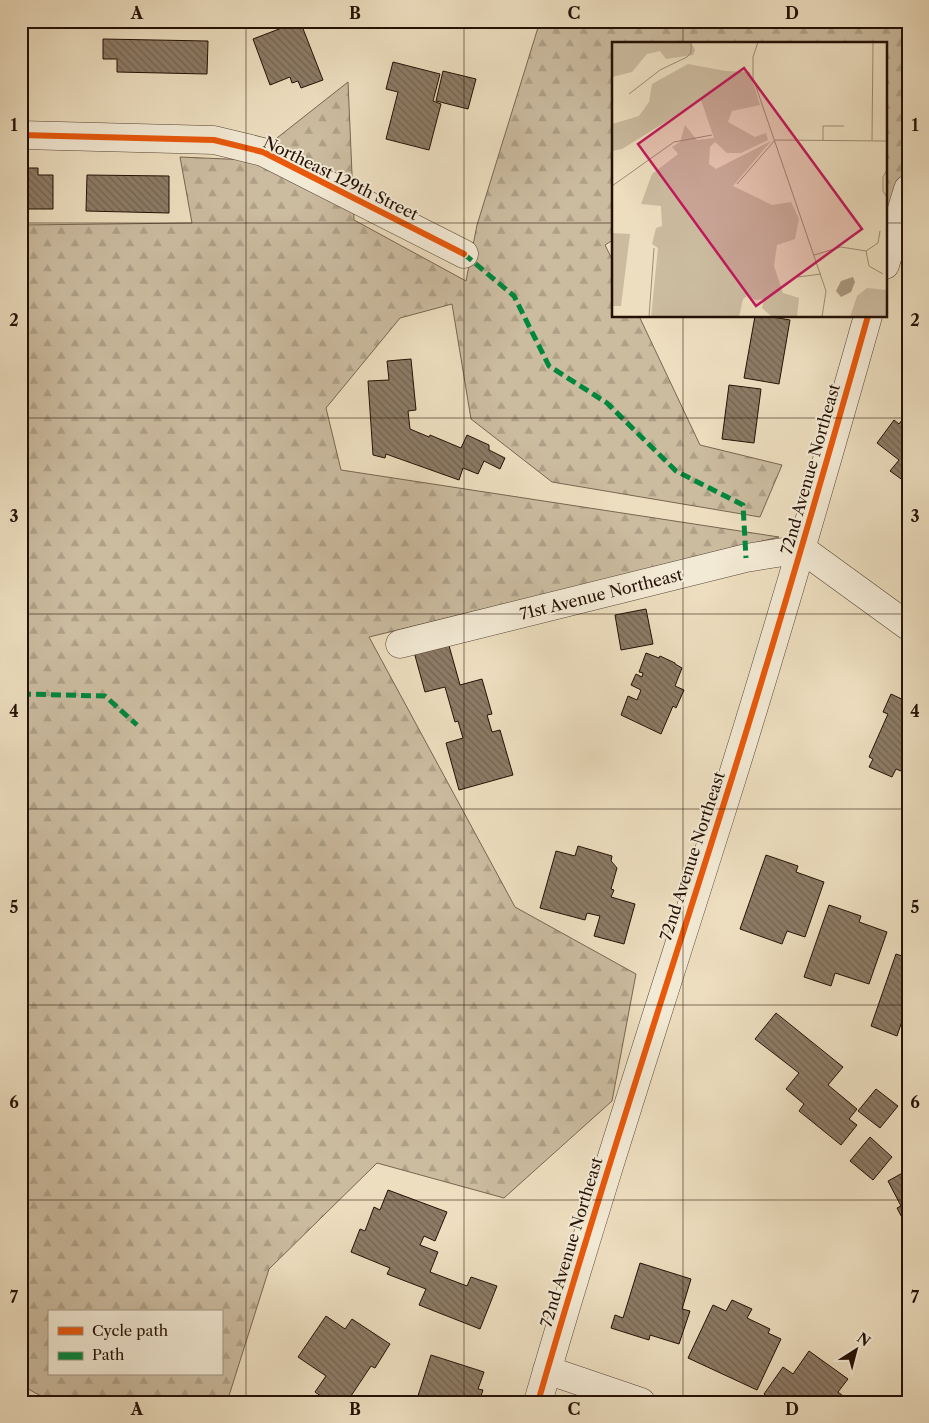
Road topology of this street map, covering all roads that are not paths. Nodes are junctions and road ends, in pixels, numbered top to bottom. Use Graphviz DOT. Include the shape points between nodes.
graph roads {
  1 [pos="21,135"];
  2 [pos="908,189"];
  3 [pos="464,254"];
  4 [pos="886,262"];
  5 [pos="867,318"];
  6 [pos="802,549"];
  7 [pos="908,626"];
  8 [pos="400,644"];
  9 [pos="547,1370"];
  10 [pos="538,1402"];
  11 [pos="641,1402"];
  1 -- 3 [label="street, Northeast 129th Street" via="214,140 263,152"];
  2 -- 4 [label="street"];
  5 -- 6 [label="street, 72nd Avenue Northeast"];
  6 -- 7 [label="street"];
  6 -- 8 [label="street, 71st Avenue Northeast" via="746,558"];
  6 -- 9 [label="street, 72nd Avenue Northeast"];
  9 -- 10 [label="street, 72nd Avenue Northeast"];
  9 -- 11 [label="street"];
}
